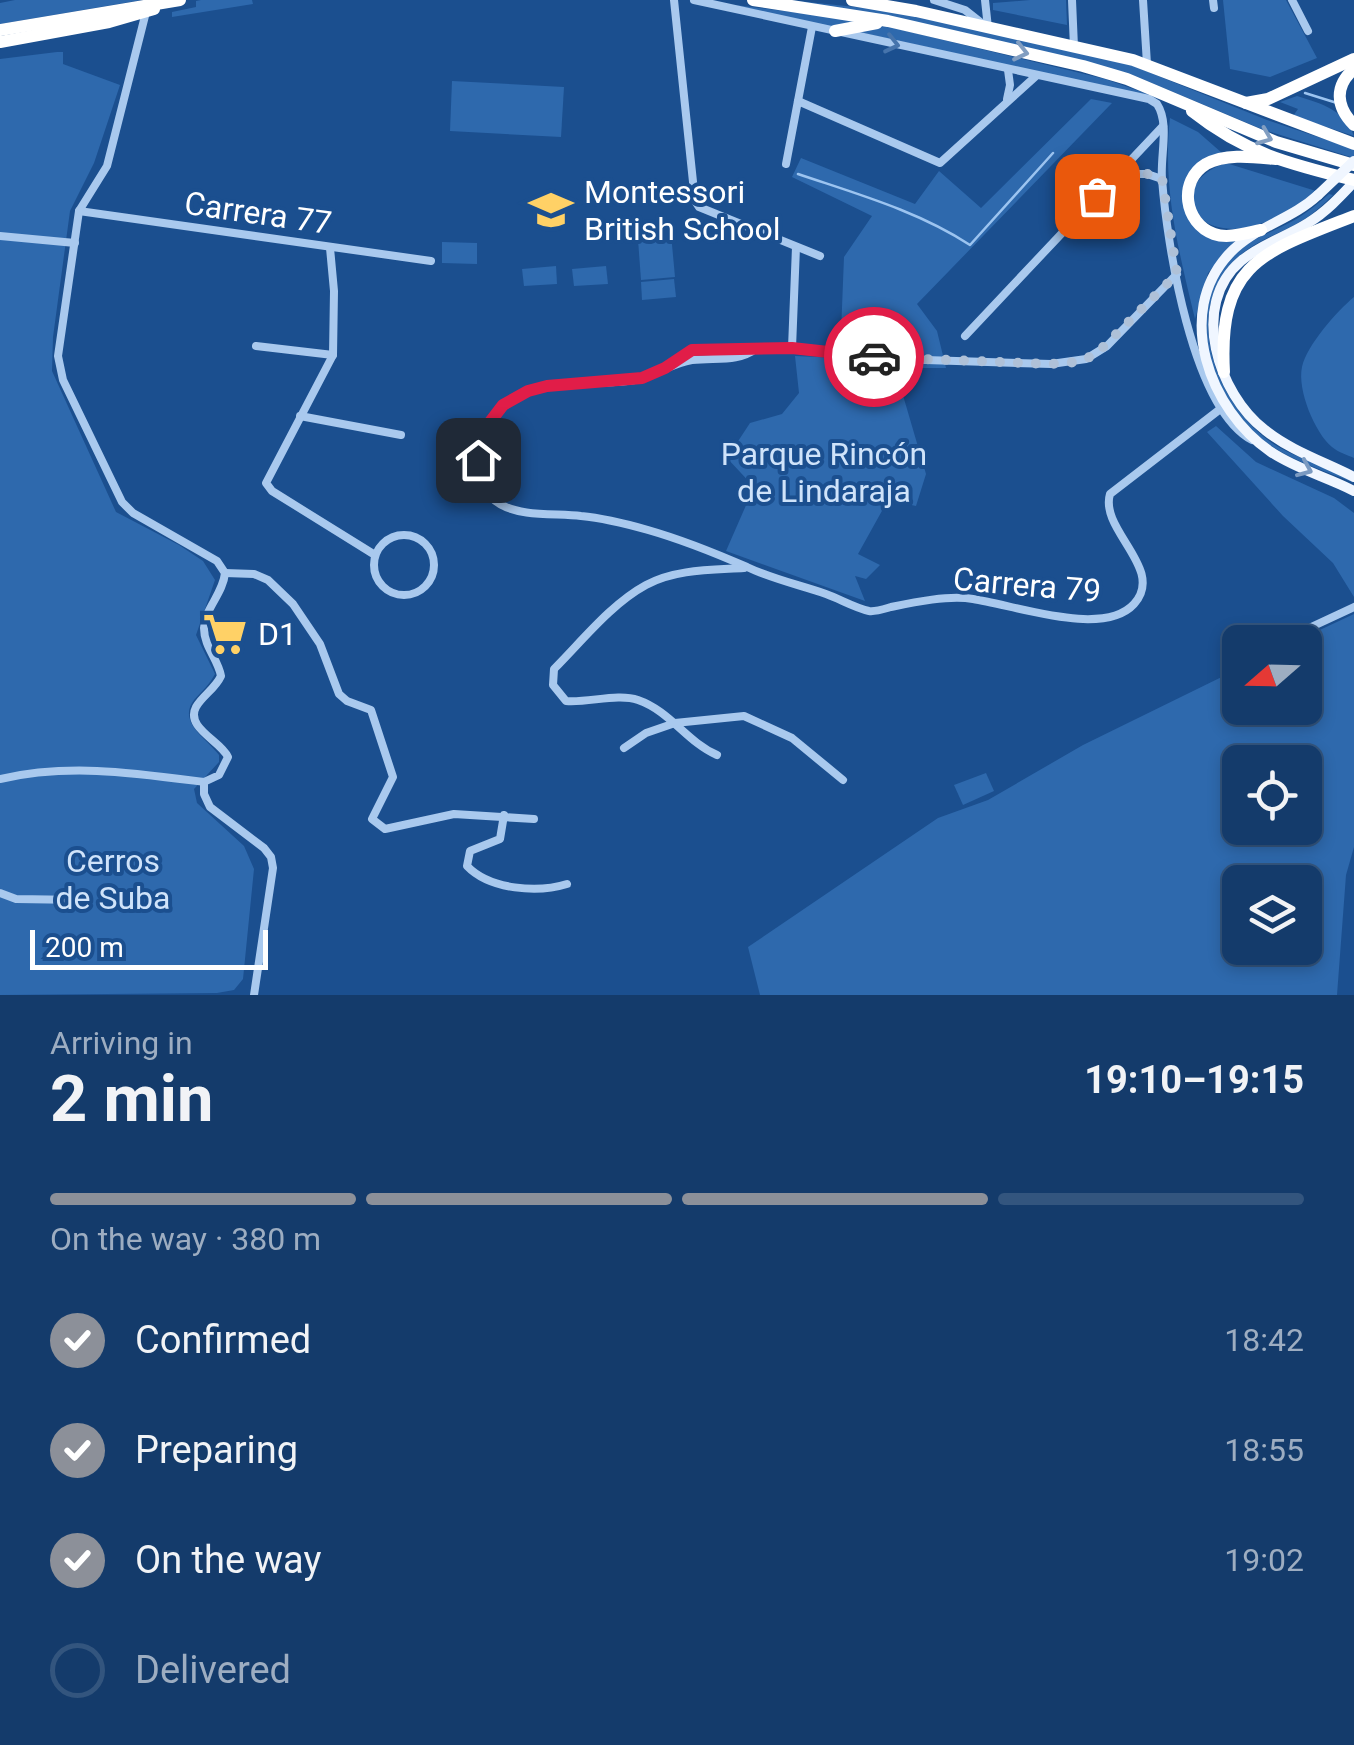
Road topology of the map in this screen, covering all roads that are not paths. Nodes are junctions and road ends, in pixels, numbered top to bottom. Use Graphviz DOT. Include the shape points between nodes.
graph roads {
  1 [pos="674,0"];
  2 [pos="694,0"];
  3 [pos="754,0"];
  4 [pos="852,0"];
  5 [pos="934,0"];
  6 [pos="985,0"];
  7 [pos="1072,0"];
  8 [pos="1143,0"];
  9 [pos="1292,0"];
  10 [pos="175,1"];
  11 [pos="146,12"];
  12 [pos="888,21"];
  13 [pos="812,27"];
  14 [pos="988,28"];
  15 [pos="0,30"];
  16 [pos="835,31"];
  17 [pos="1308,31"];
  18 [pos="0,42"];
  19 [pos="1074,47"];
  20 [pos="1354,59"];
  21 [pos="1147,64"];
  22 [pos="1354,69"];
  23 [pos="1008,70"];
  24 [pos="1036,76"];
  25 [pos="798,101"];
  26 [pos="1178,101"];
  27 [pos="1005,103"];
  28 [pos="1243,103"];
  29 [pos="1354,124"];
  30 [pos="1163,126"];
  31 [pos="1354,144"];
  32 [pos="1276,159"];
  33 [pos="786,164"];
  34 [pos="1354,165"];
  35 [pos="1118,174"];
  36 [pos="1162,178"];
  37 [pos="1354,181"];
  38 [pos="79,211"];
  39 [pos="1354,216"];
  40 [pos="1261,230"];
  41 [pos="0,236"];
  42 [pos="75,243"];
  43 [pos="796,247"];
  44 [pos="330,248"];
  45 [pos="820,256"];
  46 [pos="431,261"];
  47 [pos="1177,274"];
  48 [pos="966,336"];
  49 [pos="256,346"];
  50 [pos="792,348"];
  51 [pos="333,355"];
  52 [pos="1224,372"];
  53 [pos="1219,410"];
  54 [pos="300,416"];
  55 [pos="402,434"];
  56 [pos="1260,444"];
  57 [pos="1354,476"];
  58 [pos="1354,491"];
  59 [pos="375,555"];
  60 [pos="749,568"];
  61 [pos="225,573"];
  62 [pos="1354,607"];
  63 [pos="1315,625"];
  64 [pos="675,722"];
  65 [pos="624,748"];
  66 [pos="716,755"];
  67 [pos="0,779"];
  68 [pos="843,780"];
  69 [pos="204,782"];
  70 [pos="504,815"];
  71 [pos="534,819"];
  72 [pos="567,884"];
  73 [pos="0,893"];
  74 [pos="81,900"];
  75 [pos="254,995"];
  1 -- 43 [label="street" via="695,201"];
  2 -- 13 [label="street"];
  3 -- 12 [label="highway"];
  4 -- 14 [label="highway"];
  5 -- 14 [label="street" via="972,14"];
  6 -- 14 [label="street"];
  7 -- 19 [label="street"];
  8 -- 21 [label="street"];
  9 -- 17 [label="street"];
  10 -- 11 [label="highway"];
  10 -- 15 [label="highway"];
  11 -- 18 [label="highway"];
  11 -- 38 [label="street" via="105,172"];
  12 -- 16 [label="highway"];
  12 -- 26 [label="highway, one-way" via="1106,72"];
  13 -- 16 [label="street"];
  13 -- 25 [label="street"];
  14 -- 19 [label="highway"];
  16 -- 23 [label="street, one-way"];
  19 -- 21 [label="highway"];
  20 -- 28 [label="highway" via="1268,99"];
  21 -- 28 [label="highway"];
  22 -- 29 [label="highway" via="1340,88 1342,108"];
  23 -- 24 [label="street"];
  23 -- 27 [label="street"];
  24 -- 27 [label="street"];
  24 -- 30 [label="street" via="1148,100 1160,108"];
  25 -- 27 [label="street" via="940,163"];
  25 -- 33 [label="street"];
  26 -- 32 [label="highway" via="1225,136"];
  26 -- 34 [label="highway, one-way" via="1276,142"];
  28 -- 31 [label="highway"];
  30 -- 35 [label="street"];
  30 -- 36 [label="street"];
  32 -- 37 [label="highway"];
  32 -- 40 [label="highway" via="1210,162 1188,193 1194,218 1214,234"];
  34 -- 40 [label="main road, bridge" via="1298,213"];
  35 -- 36 [label="street"];
  35 -- 48 [label="street"];
  36 -- 47 [label="street"];
  37 -- 52 [label="main road" via="1308,224 1250,254 1228,276 1213,324"];
  38 -- 42 [label="street"];
  38 -- 44 [label="street, Carrera 77"];
  39 -- 52 [label="highway" via="1269,254 1242,277 1224,319"];
  40 -- 56 [label="main road" via="1216,269 1200,319 1219,393"];
  41 -- 42 [label="street"];
  42 -- 61 [label="street" via="58,356 63,380 122,502"];
  43 -- 45 [label="street"];
  43 -- 50 [label="street"];
  44 -- 46 [label="street, Carrera 77"];
  44 -- 51 [label="street"];
  47 -- 50 [label="street" via="1107,346 1077,362 938,361"];
  47 -- 53 [label="street"];
  49 -- 51 [label="street"];
  50 -- 60 [label="street, Carrera 79" via="687,356 634,380 528,391 503,405 487,426 478,460 478,476 501,505 648,530"];
  51 -- 54 [label="street"];
  52 -- 57 [label="main road" via="1245,411 1267,432"];
  53 -- 56 [label="street"];
  53 -- 60 [label="street, Carrera 79" via="1110,494 1110,512 1142,577 1139,598 1105,620 968,598 871,612"];
  54 -- 55 [label="street"];
  54 -- 59 [label="street" via="266,483"];
  56 -- 58 [label="main road, one-way"];
  59 -- 59 [label="street" via="378,582 400,595 417,593 434,570 431,550 406,534 387,539"];
  60 -- 64 [label="street" via="690,571 648,583 554,668 553,685 566,701 637,699"];
  61 -- 69 [label="street" via="204,622 221,676 196,707 194,720 228,757 219,775"];
  61 -- 70 [label="street" via="268,580 320,644 339,694 371,710 393,777 374,811 376,825"];
  62 -- 63 [label="street"];
  64 -- 65 [label="street"];
  64 -- 66 [label="street" via="699,748"];
  64 -- 68 [label="street" via="758,720"];
  67 -- 69 [label="street" via="103,769"];
  69 -- 75 [label="street" via="210,807 271,857"];
  70 -- 71 [label="street"];
  70 -- 72 [label="street" via="500,839 470,851 472,872 546,891"];
  73 -- 74 [label="street"];
}
